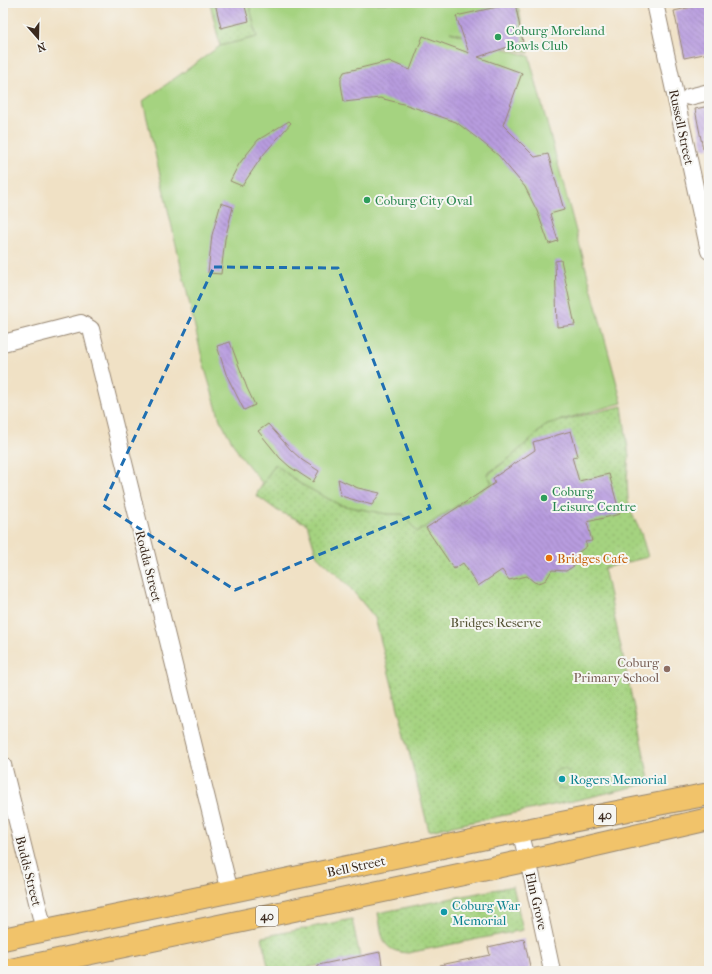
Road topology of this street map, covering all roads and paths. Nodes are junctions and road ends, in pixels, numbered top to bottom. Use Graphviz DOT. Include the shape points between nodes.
graph roads {
  1 [pos="655,3"];
  2 [pos="709,92"];
  3 [pos="689,96"];
  4 [pos="709,251"];
  5 [pos="3,343"];
  6 [pos="3,765"];
  7 [pos="709,794"];
  8 [pos="658,805"];
  9 [pos="709,819"];
  10 [pos="664,829"];
  11 [pos="520,831"];
  12 [pos="527,860"];
  13 [pos="230,892"];
  14 [pos="44,930"];
  15 [pos="3,939"];
  16 [pos="6,971"];
  17 [pos="552,971"];
  1 -- 4 [label="street, Russell Street"];
  2 -- 3 [label="street"];
  5 -- 13 [label="street, Rodda Street" via="81,323 91,329"];
  6 -- 14 [label="street, Budds Street"];
  7 -- 8 [label="highway, Bell Street / 40"];
  8 -- 10 [label="highway"];
  8 -- 11 [label="highway, Bell Street / 40"];
  9 -- 10 [label="highway, 40"];
  10 -- 12 [label="highway, 40"];
  11 -- 12 [label="street, Elm Grove"];
  11 -- 13 [label="highway, Bell Street / 40"];
  12 -- 16 [label="highway, 40"];
  12 -- 17 [label="street, Elm Grove"];
  13 -- 14 [label="highway, Bell Street / 40"];
  14 -- 15 [label="highway, Bell Street / 40"];
}
